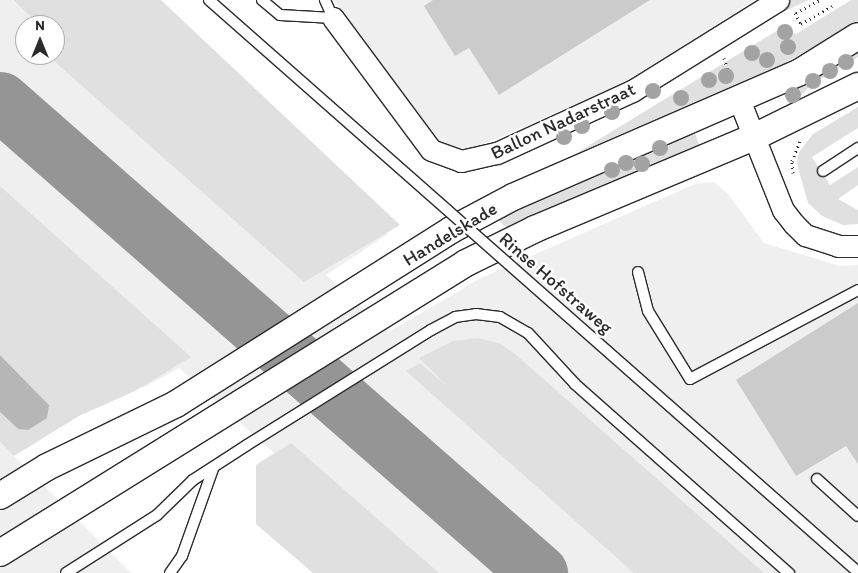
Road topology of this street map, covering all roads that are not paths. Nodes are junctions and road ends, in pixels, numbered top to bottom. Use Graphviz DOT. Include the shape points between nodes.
graph roads {
  1 [pos="209,0"];
  2 [pos="262,0"];
  3 [pos="778,0"];
  4 [pos="329,9"];
  5 [pos="858,36"];
  6 [pos="858,86"];
  7 [pos="738,97"];
  8 [pos="754,137"];
  9 [pos="858,148"];
  10 [pos="823,171"];
  11 [pos="858,246"];
  12 [pos="638,272"];
  13 [pos="858,290"];
  14 [pos="213,469"];
  15 [pos="817,479"];
  16 [pos="0,496"];
  17 [pos="858,516"];
  18 [pos="0,554"];
  19 [pos="858,572"];
  20 [pos="66,573"];
  21 [pos="170,573"];
  22 [pos="789,573"];
  1 -- 19 [label="lane, Rinse Hofstraweg, bridge"];
  2 -- 4 [label="lane" via="280,15"];
  3 -- 4 [label="street, Ballon Nadarstraat" via="632,91 497,153 461,161 431,150"];
  5 -- 7 [label="street, Handelskade" via="800,72"];
  6 -- 8 [label="street, Handelskade"];
  7 -- 8 [label="street"];
  7 -- 16 [label="street, Handelskade" via="513,196 451,230 176,404 58,462"];
  8 -- 11 [label="street" via="783,210 794,224 805,235 838,246"];
  8 -- 18 [label="street, Handelskade" via="535,229 466,263"];
  9 -- 10 [label="lane"];
  12 -- 13 [label="lane" via="648,311 690,379"];
  14 -- 20 [label="lane" via="193,480 162,511"];
  14 -- 21 [label="lane" via="182,556"];
  14 -- 22 [label="lane" via="447,321 476,314 494,316 528,333 575,384"];
  15 -- 17 [label="lane"];
}
